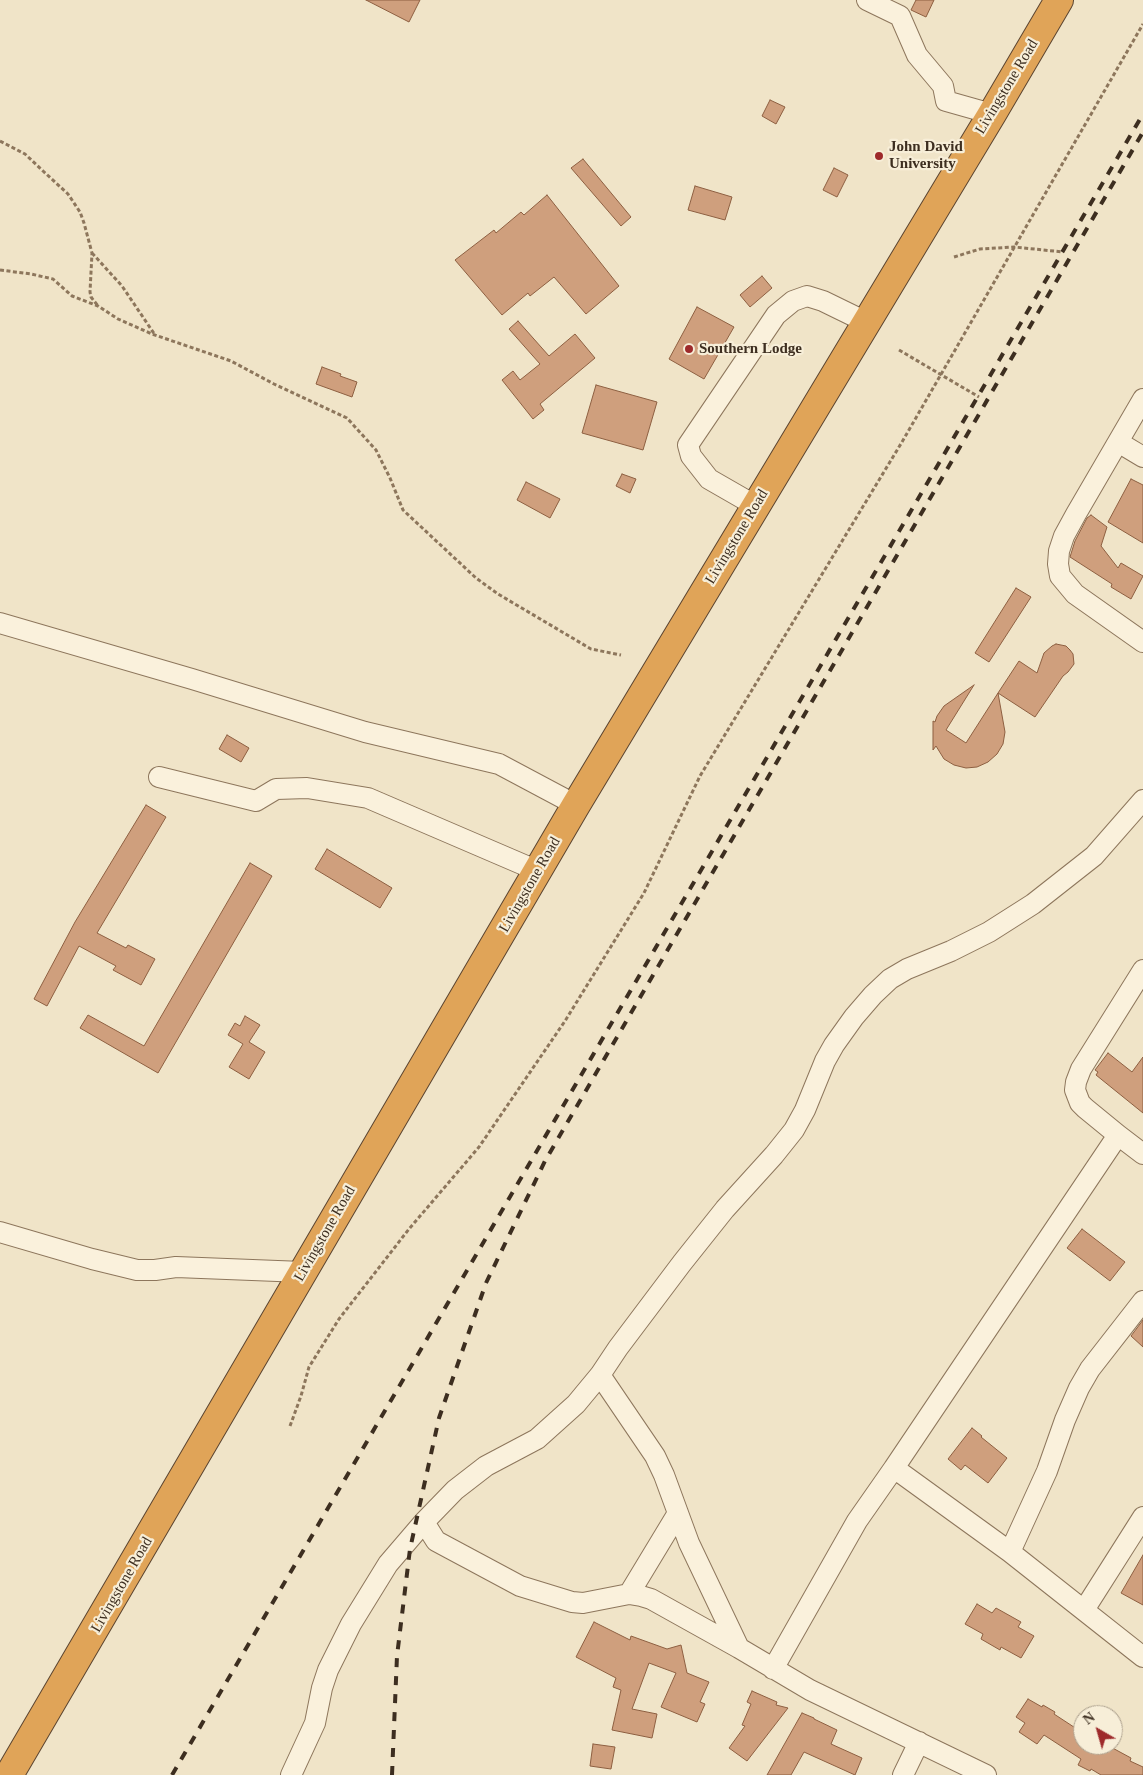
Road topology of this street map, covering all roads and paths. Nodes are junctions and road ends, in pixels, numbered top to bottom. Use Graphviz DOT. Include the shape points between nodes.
graph roads {
  1 [pos="868,0"];
  2 [pos="1059,0"];
  3 [pos="1143,24"];
  4 [pos="992,114"];
  5 [pos="0,141"];
  6 [pos="1014,247"];
  7 [pos="1063,252"];
  8 [pos="92,253"];
  9 [pos="954,256"];
  10 [pos="0,270"];
  11 [pos="98,306"];
  12 [pos="866,322"];
  13 [pos="155,335"];
  14 [pos="899,350"];
  15 [pos="941,375"];
  16 [pos="978,397"];
  17 [pos="1143,399"];
  18 [pos="1118,442"];
  19 [pos="1143,457"];
  20 [pos="756,506"];
  21 [pos="0,623"];
  22 [pos="1143,642"];
  23 [pos="621,655"];
  24 [pos="159,777"];
  25 [pos="1143,800"];
  26 [pos="576,805"];
  27 [pos="538,870"];
  28 [pos="1143,970"];
  29 [pos="1118,1135"];
  30 [pos="1143,1154"];
  31 [pos="0,1232"];
  32 [pos="303,1272"];
  33 [pos="1143,1301"];
  34 [pos="600,1375"];
  35 [pos="290,1426"];
  36 [pos="894,1468"];
  37 [pos="678,1512"];
  38 [pos="1143,1517"];
  39 [pos="424,1522"];
  40 [pos="1010,1552"];
  41 [pos="629,1594"];
  42 [pos="1084,1610"];
  43 [pos="739,1648"];
  44 [pos="1143,1657"];
  45 [pos="773,1669"];
  46 [pos="919,1742"];
  47 [pos="10,1775"];
  48 [pos="291,1775"];
  49 [pos="903,1775"];
  50 [pos="986,1775"];
  1 -- 4 [label="street" via="900,16 917,55 943,86 946,101"];
  2 -- 4 [label="highway, Livingstone Road"];
  3 -- 6 [label="path"];
  4 -- 12 [label="highway, Livingstone Road"];
  5 -- 8 [label="path" via="25,154 68,194 80,212"];
  6 -- 7 [label="path"];
  6 -- 9 [label="path" via="980,249"];
  6 -- 15 [label="path"];
  8 -- 11 [label="path" via="90,292"];
  8 -- 13 [label="path" via="122,286"];
  10 -- 11 [label="path" via="53,279 72,296"];
  11 -- 13 [label="path" via="118,319"];
  12 -- 20 [label="highway, Livingstone Road"];
  12 -- 20 [label="street" via="807,296 793,301 776,315 688,445 692,456 709,478"];
  13 -- 23 [label="path" via="231,361 348,418 376,450 403,510 476,578 591,649"];
  14 -- 15 [label="path"];
  15 -- 16 [label="path"];
  15 -- 35 [label="path" via="700,776 644,893 565,1021 479,1148 409,1229 340,1319 309,1367"];
  17 -- 18 [label="street"];
  18 -- 19 [label="street"];
  18 -- 22 [label="street" via="1064,536 1058,564 1060,576 1075,594"];
  20 -- 26 [label="highway, Livingstone Road"];
  21 -- 26 [label="street" via="365,732 499,764"];
  24 -- 27 [label="street" via="256,801 276,789 307,788 368,798"];
  25 -- 34 [label="street" via="1094,856 1039,899 989,932 906,969 873,995 834,1045 794,1130 688,1255"];
  26 -- 27 [label="highway, Livingstone Road"];
  27 -- 32 [label="highway, Livingstone Road"];
  28 -- 29 [label="street" via="1080,1069 1076,1082 1077,1096 1085,1108"];
  29 -- 30 [label="street"];
  29 -- 36 [label="street"];
  31 -- 32 [label="street" via="137,1270 176,1267"];
  32 -- 47 [label="highway, Livingstone Road"];
  33 -- 40 [label="street" via="1079,1388 1047,1471"];
  34 -- 37 [label="street" via="655,1456"];
  34 -- 39 [label="street" via="545,1434 473,1475"];
  36 -- 40 [label="street"];
  36 -- 45 [label="street" via="857,1521"];
  37 -- 41 [label="street"];
  37 -- 43 [label="street" via="689,1543"];
  38 -- 42 [label="street"];
  39 -- 41 [label="street" via="436,1542 506,1580 535,1591 584,1603"];
  39 -- 48 [label="street" via="388,1564 351,1624 328,1670 315,1723"];
  40 -- 42 [label="street"];
  41 -- 43 [label="street" via="651,1599"];
  42 -- 44 [label="street"];
  43 -- 45 [label="street"];
  45 -- 46 [label="street"];
  46 -- 49 [label="street"];
  46 -- 50 [label="street"];
}
